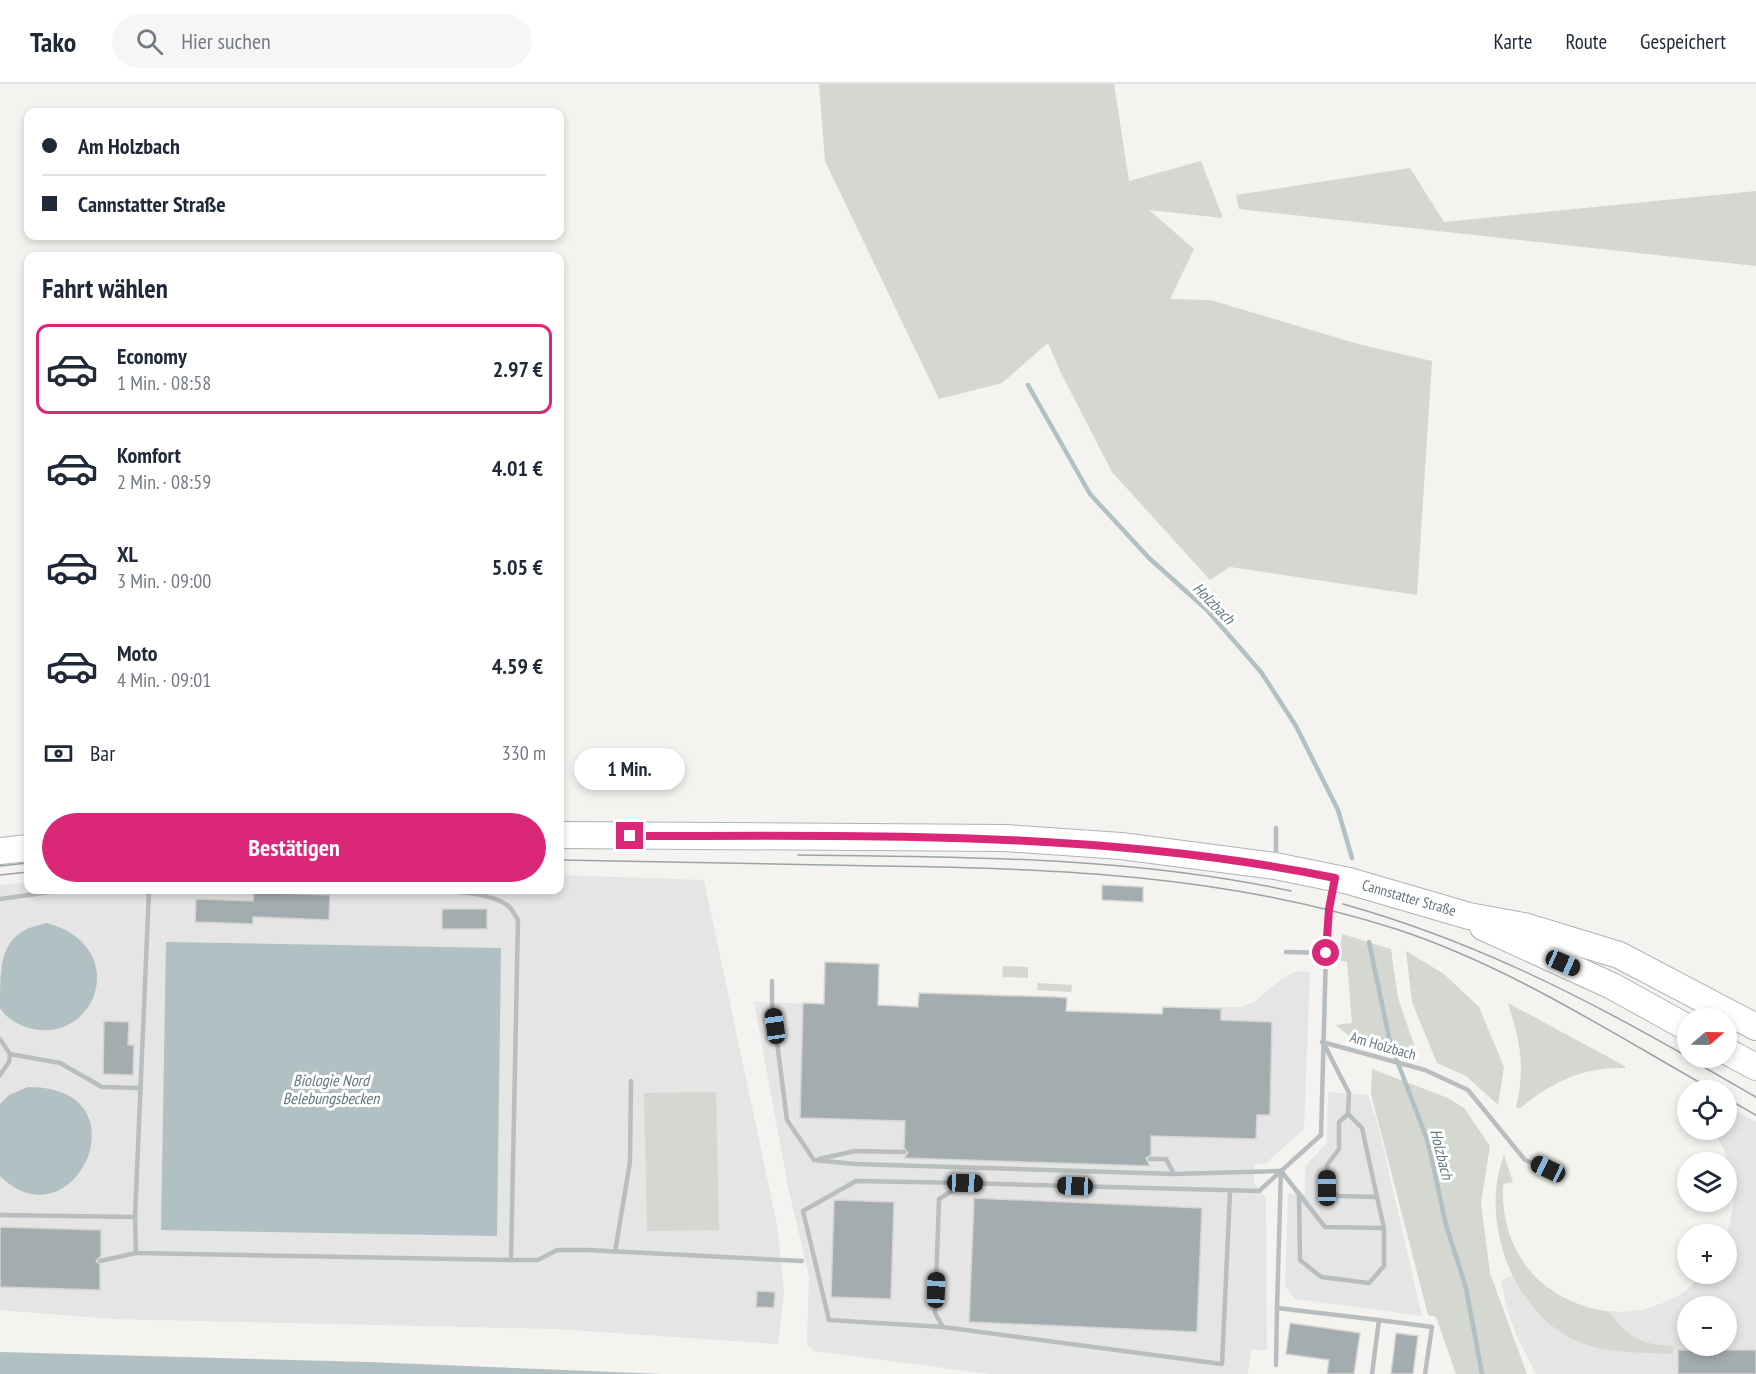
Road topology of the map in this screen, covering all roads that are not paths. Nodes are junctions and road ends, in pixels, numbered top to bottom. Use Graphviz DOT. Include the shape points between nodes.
graph roads {
  1 [pos="1276,828"];
  2 [pos="564,835"];
  3 [pos="24,848"];
  4 [pos="0,850"];
  5 [pos="1275,866"];
  6 [pos="1335,878"];
  7 [pos="38,894"];
  8 [pos="149,894"];
  9 [pos="470,894"];
  10 [pos="0,900"];
  11 [pos="1468,916"];
  12 [pos="1286,952"];
  13 [pos="1326,953"];
  14 [pos="772,981"];
  15 [pos="1677,1021"];
  16 [pos="1756,1027"];
  17 [pos="0,1039"];
  18 [pos="1322,1042"];
  19 [pos="10,1054"];
  20 [pos="1737,1057"];
  21 [pos="1756,1067"];
  22 [pos="0,1076"];
  23 [pos="631,1082"];
  24 [pos="141,1088"];
  25 [pos="1348,1114"];
  26 [pos="904,1152"];
  27 [pos="1150,1159"];
  28 [pos="814,1160"];
  29 [pos="1281,1171"];
  30 [pos="1174,1174"];
  31 [pos="1562,1176"];
  32 [pos="965,1183"];
  33 [pos="1230,1191"];
  34 [pos="1299,1193"];
  35 [pos="1377,1197"];
  36 [pos="0,1215"];
  37 [pos="135,1217"];
  38 [pos="1384,1228"];
  39 [pos="615,1252"];
  40 [pos="136,1253"];
  41 [pos="511,1260"];
  42 [pos="100,1261"];
  43 [pos="802,1262"];
  44 [pos="1277,1308"];
  45 [pos="1379,1320"];
  46 [pos="943,1327"];
  47 [pos="1276,1365"];
  48 [pos="1372,1374"];
  49 [pos="1425,1374"];
  1 -- 5 [label="lane"];
  2 -- 5 [label="main road, Cannstatter Straße" via="1005,838 1120,846"];
  3 -- 4 [label="main road"];
  5 -- 6 [label="main road, Cannstatter Straße"];
  6 -- 11 [label="main road, Cannstatter Straße"];
  6 -- 13 [label="lane"];
  7 -- 10 [label="lane"];
  8 -- 24 [label="lane"];
  9 -- 41 [label="lane" via="487,896 508,906 518,920"];
  11 -- 15 [label="main road, Cannstatter Straße" via="1488,931 1614,981"];
  11 -- 16 [label="main road, Cannstatter Straße" via="1524,926 1619,955"];
  12 -- 13 [label="lane"];
  13 -- 18 [label="lane"];
  14 -- 28 [label="lane" via="787,1120"];
  17 -- 19 [label="lane"];
  18 -- 25 [label="lane" via="1349,1094"];
  18 -- 29 [label="lane" via="1321,1135"];
  18 -- 31 [label="lane, Am Holzbach" via="1425,1070 1468,1090 1526,1160"];
  19 -- 22 [label="lane"];
  19 -- 24 [label="lane" via="60,1063 102,1087"];
  20 -- 21 [label="main road"];
  23 -- 39 [label="lane" via="630,1162"];
  24 -- 37 [label="lane"];
  25 -- 35 [label="lane" via="1362,1128"];
  25 -- 35 [label="lane" via="1339,1122 1339,1149 1327,1165 1327,1188 1338,1196"];
  26 -- 28 [label="lane" via="855,1151"];
  27 -- 30 [label="lane" via="1166,1159"];
  28 -- 30 [label="lane"];
  29 -- 30 [label="lane"];
  29 -- 33 [label="lane" via="1258,1191"];
  29 -- 34 [label="lane"];
  29 -- 44 [label="lane"];
  32 -- 33 [label="lane"];
  32 -- 46 [label="lane" via="939,1199 935,1313"];
  32 -- 46 [label="lane" via="856,1181 802,1212 829,1320"];
  33 -- 46 [label="lane" via="1222,1364"];
  34 -- 38 [label="lane" via="1325,1227"];
  34 -- 38 [label="lane" via="1299,1260 1321,1277 1369,1283 1384,1266"];
  35 -- 38 [label="lane"];
  36 -- 37 [label="lane"];
  37 -- 40 [label="lane"];
  39 -- 41 [label="lane" via="557,1250 538,1260"];
  39 -- 43 [label="lane"];
  40 -- 41 [label="lane"];
  40 -- 42 [label="lane"];
  44 -- 45 [label="lane"];
  44 -- 47 [label="lane"];
  45 -- 48 [label="lane"];
  45 -- 49 [label="lane" via="1431,1327"];
}
